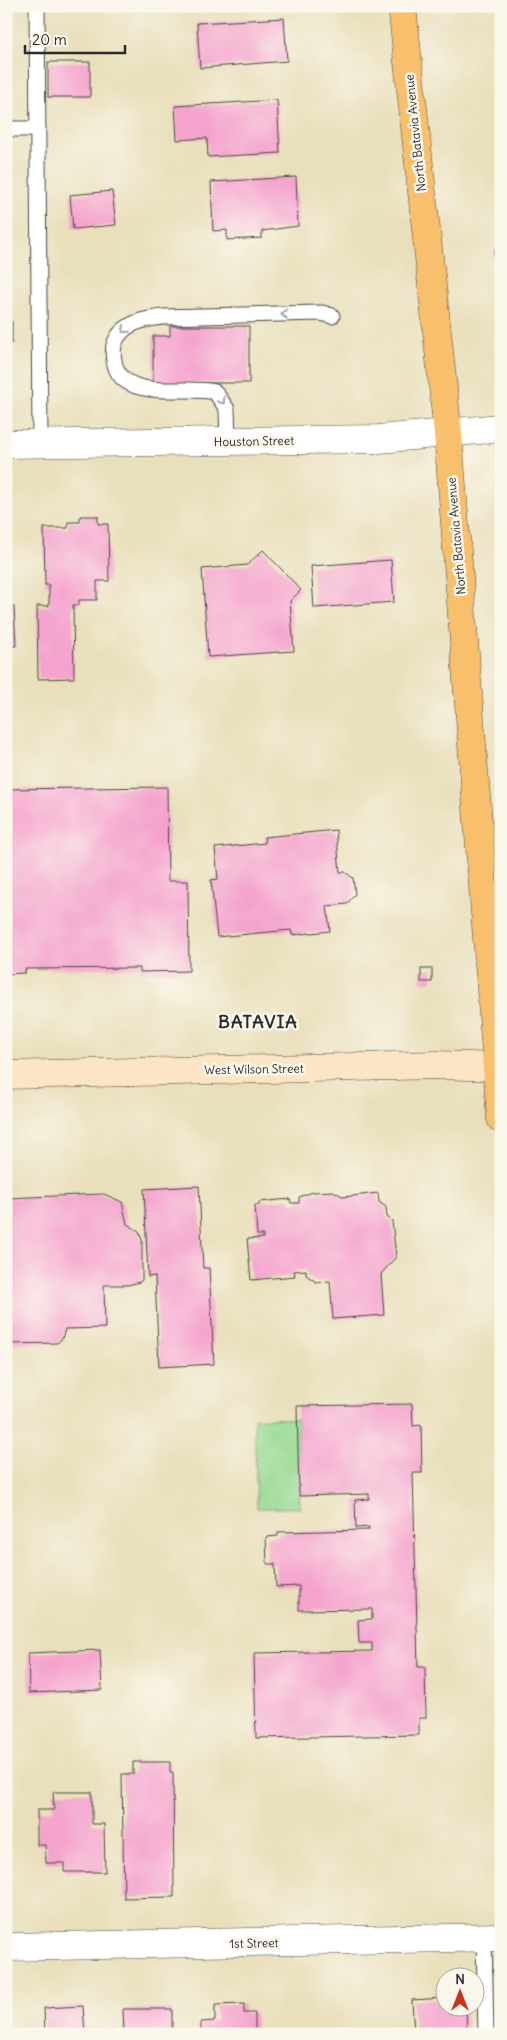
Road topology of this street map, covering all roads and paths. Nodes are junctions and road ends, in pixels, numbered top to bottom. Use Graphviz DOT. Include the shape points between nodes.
graph roads {
  1 [pos="37,6"];
  2 [pos="402,6"];
  3 [pos="38,129"];
  4 [pos="6,130"];
  5 [pos="332,316"];
  6 [pos="501,428"];
  7 [pos="448,434"];
  8 [pos="228,441"];
  9 [pos="6,444"];
  10 [pos="40,444"];
  11 [pos="499,1067"];
  12 [pos="6,1075"];
  13 [pos="501,1119"];
  14 [pos="492,1937"];
  15 [pos="6,1947"];
  16 [pos="486,2034"];
  1 -- 3 [label="lane"];
  2 -- 7 [label="main road, North Batavia Avenue"];
  3 -- 4 [label="lane"];
  3 -- 10 [label="lane"];
  5 -- 8 [label="lane, one-way" via="322,313 163,317 128,326 118,335 113,357 123,378 145,389 204,389 215,392 227,409"];
  6 -- 7 [label="street, Houston Street"];
  7 -- 8 [label="street, Houston Street" via="386,439"];
  7 -- 11 [label="main road, North Batavia Avenue"];
  8 -- 10 [label="street, Houston Street"];
  9 -- 10 [label="street, Houston Street"];
  11 -- 12 [label="main road, West Wilson Street" via="437,1065"];
  11 -- 13 [label="main road, North Batavia Avenue"];
  14 -- 15 [label="street, 1st Street"];
  14 -- 16 [label="lane"];
}
